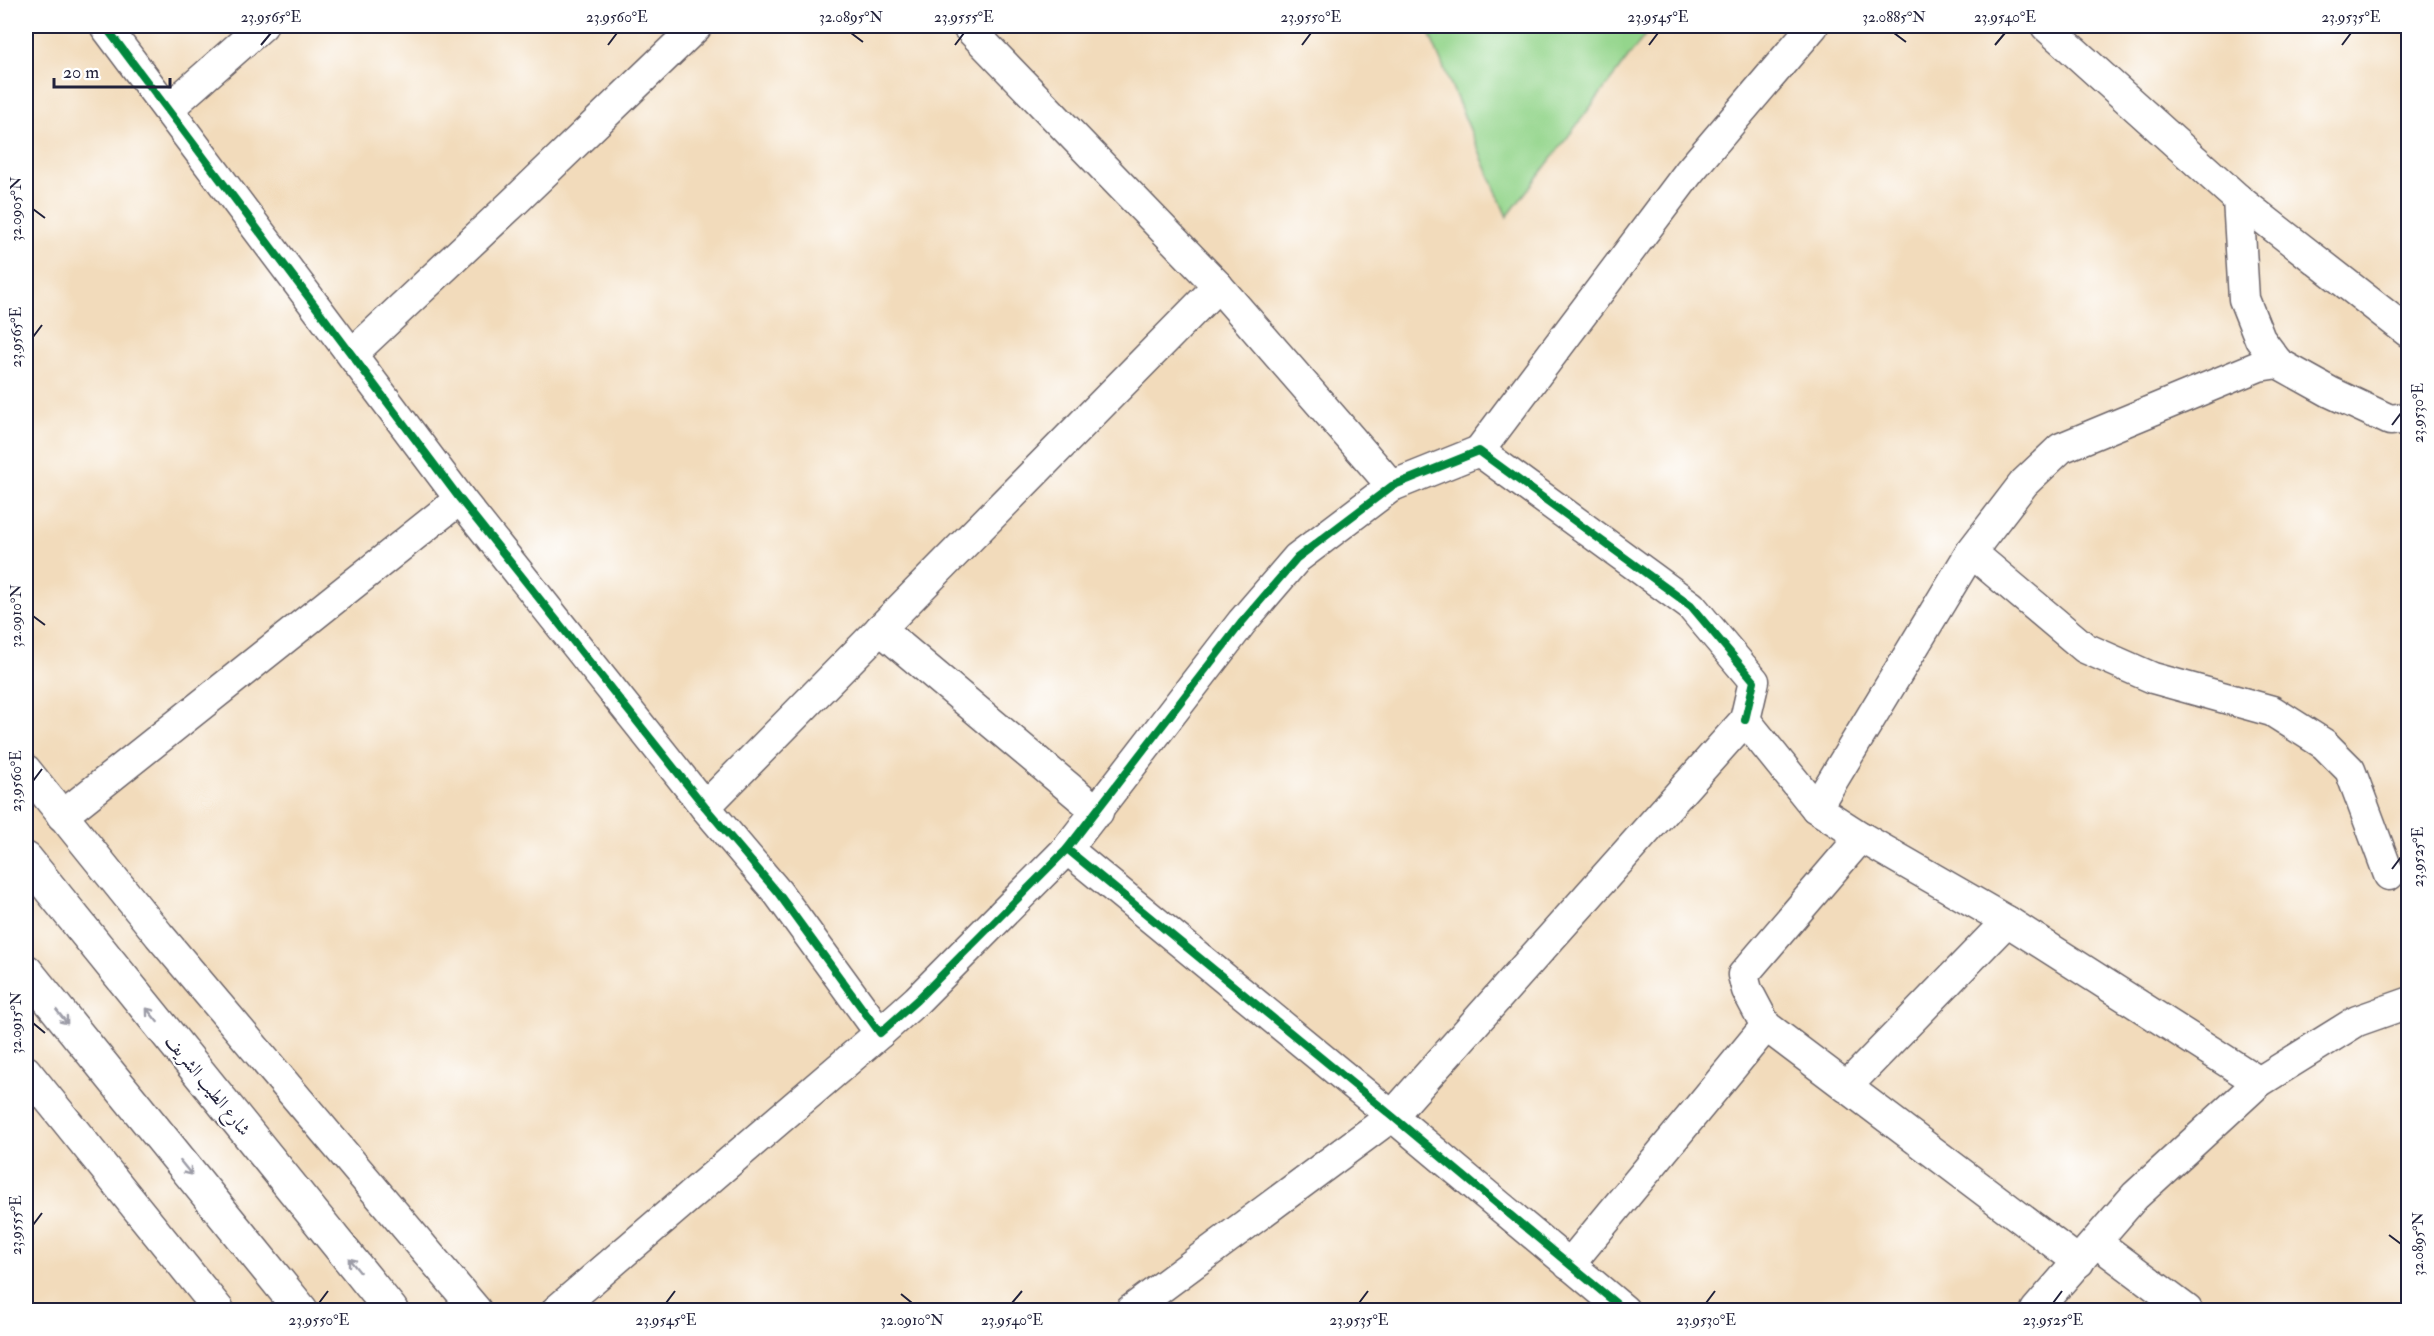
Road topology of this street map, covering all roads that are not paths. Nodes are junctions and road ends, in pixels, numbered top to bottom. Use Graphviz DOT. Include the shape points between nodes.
graph roads {
  1 [pos="105,26"];
  2 [pos="262,26"];
  3 [pos="697,26"];
  4 [pos="968,26"];
  5 [pos="1813,26"];
  6 [pos="2046,26"];
  7 [pos="168,109"];
  8 [pos="2238,199"];
  9 [pos="1218,286"];
  10 [pos="2409,332"];
  11 [pos="352,354"];
  12 [pos="2278,363"];
  13 [pos="2409,418"];
  14 [pos="1479,451"];
  15 [pos="1392,486"];
  16 [pos="460,500"];
  17 [pos="1971,552"];
  18 [pos="880,629"];
  19 [pos="1745,720"];
  20 [pos="26,770"];
  21 [pos="705,807"];
  22 [pos="1816,808"];
  23 [pos="1098,812"];
  24 [pos="62,816"];
  25 [pos="1861,837"];
  26 [pos="1068,849"];
  27 [pos="26,859"];
  28 [pos="2390,875"];
  29 [pos="2007,921"];
  30 [pos="26,971"];
  31 [pos="2409,1003"];
  32 [pos="1766,1026"];
  33 [pos="880,1033"];
  34 [pos="26,1071"];
  35 [pos="2259,1082"];
  36 [pos="1846,1087"];
  37 [pos="1392,1116"];
  38 [pos="2087,1252"];
  39 [pos="1569,1265"];
  40 [pos="219,1311"];
  41 [pos="301,1311"];
  42 [pos="391,1311"];
  43 [pos="476,1311"];
  44 [pos="557,1311"];
  45 [pos="1131,1311"];
  46 [pos="1624,1311"];
  47 [pos="2036,1311"];
  48 [pos="2187,1311"];
  1 -- 7 [label="street"];
  2 -- 7 [label="street"];
  3 -- 11 [label="street"];
  4 -- 9 [label="street"];
  5 -- 14 [label="street" via="1689,172"];
  6 -- 8 [label="street"];
  7 -- 11 [label="street"];
  8 -- 10 [label="street"];
  8 -- 12 [label="street" via="2244,299 2260,339"];
  9 -- 15 [label="street"];
  9 -- 18 [label="street"];
  11 -- 16 [label="street"];
  12 -- 13 [label="street" via="2390,420"];
  12 -- 17 [label="street" via="2259,366 2061,448 2024,483"];
  14 -- 15 [label="street"];
  14 -- 19 [label="street" via="1691,606 1754,681"];
  15 -- 23 [label="street" via="1297,558 1276,580"];
  16 -- 21 [label="street"];
  16 -- 24 [label="street"];
  17 -- 22 [label="street"];
  17 -- 28 [label="street" via="2085,648 2152,678 2272,711 2324,744 2350,770"];
  18 -- 21 [label="street"];
  18 -- 23 [label="street"];
  19 -- 22 [label="street"];
  19 -- 37 [label="street"];
  20 -- 24 [label="street"];
  21 -- 33 [label="street" via="778,893"];
  22 -- 25 [label="street"];
  23 -- 26 [label="street"];
  24 -- 43 [label="street"];
  25 -- 29 [label="street"];
  25 -- 32 [label="street" via="1743,975"];
  26 -- 33 [label="street"];
  26 -- 37 [label="street"];
  42 -- 27 [label="main road, شارع الطيب الشريف, one-way"];
  29 -- 35 [label="street"];
  29 -- 36 [label="street"];
  30 -- 41 [label="main road, one-way"];
  31 -- 35 [label="street" via="2357,1021"];
  32 -- 36 [label="street"];
  32 -- 39 [label="street"];
  33 -- 44 [label="street"];
  34 -- 40 [label="street"];
  35 -- 38 [label="street" via="2135,1196"];
  36 -- 38 [label="street"];
  37 -- 39 [label="street"];
  37 -- 45 [label="street"];
  38 -- 47 [label="street"];
  38 -- 48 [label="street"];
  39 -- 46 [label="street"];
}
